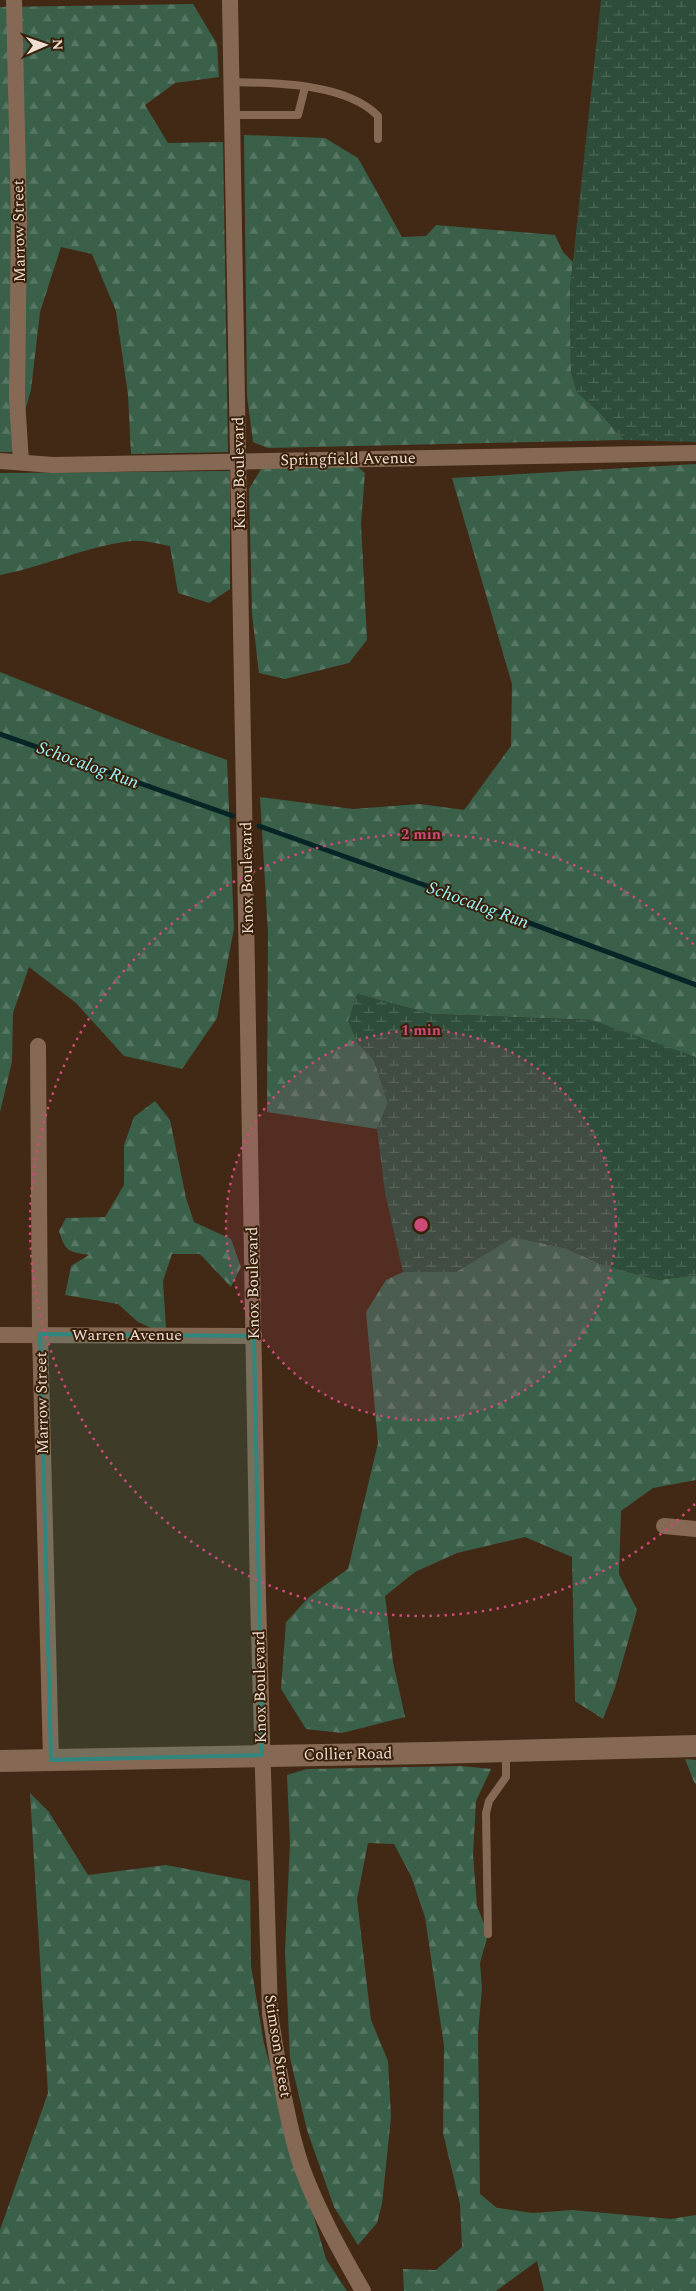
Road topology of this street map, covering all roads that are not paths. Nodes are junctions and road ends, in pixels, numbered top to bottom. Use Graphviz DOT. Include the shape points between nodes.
graph roads {
  1 [pos="14,0"];
  2 [pos="230,0"];
  3 [pos="232,82"];
  4 [pos="305,87"];
  5 [pos="232,115"];
  6 [pos="378,139"];
  7 [pos="696,453"];
  8 [pos="0,461"];
  9 [pos="21,462"];
  10 [pos="238,462"];
  11 [pos="38,1046"];
  12 [pos="40,1334"];
  13 [pos="0,1335"];
  14 [pos="254,1336"];
  15 [pos="664,1526"];
  16 [pos="696,1529"];
  17 [pos="696,1746"];
  18 [pos="506,1750"];
  19 [pos="262,1755"];
  20 [pos="51,1760"];
  21 [pos="0,1761"];
  22 [pos="488,1934"];
  23 [pos="363,2291"];
  1 -- 9 [label="street, Marrow Street" via="19,219 17,399"];
  2 -- 3 [label="street, Knox Boulevard"];
  3 -- 4 [label="lane"];
  3 -- 5 [label="street, Knox Boulevard"];
  4 -- 5 [label="lane" via="298,114"];
  4 -- 6 [label="lane" via="322,89 369,107 378,116"];
  5 -- 10 [label="street, Knox Boulevard"];
  7 -- 10 [label="street, Springfield Avenue"];
  8 -- 9 [label="street, Springfield Avenue"];
  9 -- 10 [label="street, Springfield Avenue" via="53,465"];
  10 -- 14 [label="street, Knox Boulevard"];
  11 -- 12 [label="street, Marrow Street"];
  12 -- 13 [label="street, Warren Avenue"];
  12 -- 14 [label="street, Warren Avenue"];
  12 -- 20 [label="street, Marrow Street"];
  14 -- 19 [label="street, Knox Boulevard"];
  15 -- 16 [label="street"];
  17 -- 18 [label="street, Collier Road"];
  18 -- 19 [label="street, Collier Road"];
  18 -- 22 [label="lane" via="506,1777 489,1801 486,1814"];
  19 -- 20 [label="street, Collier Road"];
  19 -- 23 [label="street, Stimson Street" via="270,2014 280,2072 302,2166 319,2210"];
  20 -- 21 [label="street, Collier Road"];
}
